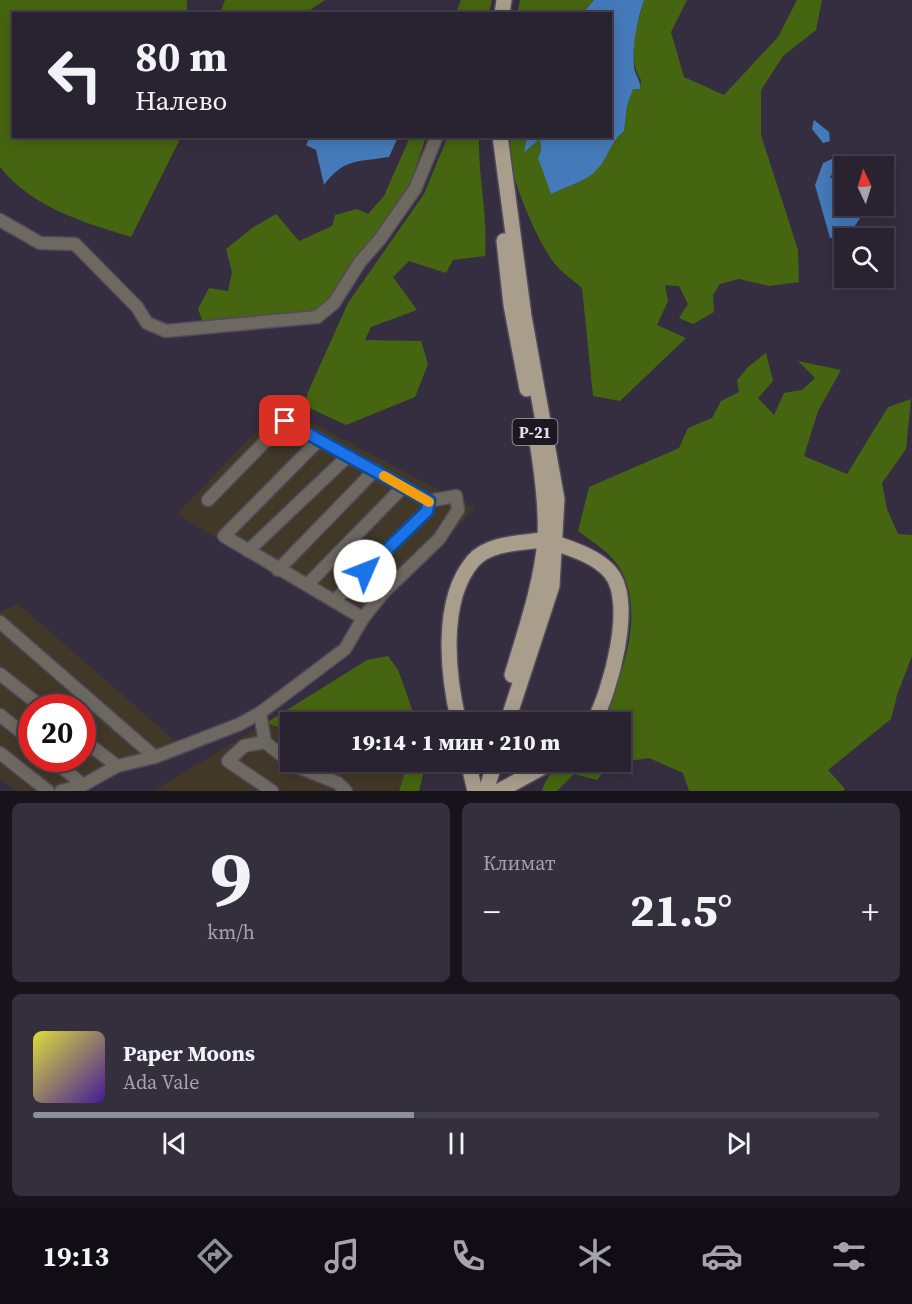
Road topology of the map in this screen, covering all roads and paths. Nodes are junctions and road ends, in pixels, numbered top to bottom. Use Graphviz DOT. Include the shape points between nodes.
graph roads {
  1 [pos="436,138"];
  2 [pos="494,138"];
  3 [pos="500,138"];
  4 [pos="0,220"];
  5 [pos="318,441"];
  6 [pos="348,456"];
  7 [pos="375,470"];
  8 [pos="404,487"];
  9 [pos="208,500"];
  10 [pos="429,501"];
  11 [pos="542,540"];
  12 [pos="558,543"];
  13 [pos="248,551"];
  14 [pos="278,570"];
  15 [pos="307,585"];
  16 [pos="334,601"];
  17 [pos="363,618"];
  18 [pos="0,622"];
  19 [pos="0,674"];
  20 [pos="25,694"];
  21 [pos="457,712"];
  22 [pos="500,712"];
  23 [pos="511,712"];
  24 [pos="597,712"];
  25 [pos="260,713"];
  26 [pos="0,715"];
  27 [pos="18,730"];
  28 [pos="265,742"];
  29 [pos="96,750"];
  30 [pos="0,753"];
  31 [pos="155,757"];
  32 [pos="117,766"];
  33 [pos="68,772"];
  34 [pos="471,772"];
  35 [pos="482,772"];
  36 [pos="492,772"];
  37 [pos="534,772"];
  38 [pos="83,785"];
  39 [pos="48,791"];
  40 [pos="61,791"];
  41 [pos="272,791"];
  42 [pos="346,791"];
  43 [pos="476,791"];
  44 [pos="486,791"];
  45 [pos="499,791"];
  1 -- 4 [label="lane" via="415,189 334,303 317,317 166,331 147,323 137,307 75,244 40,243"];
  2 -- 22 [label="main road, Р-21" via="508,282 538,447 545,523 537,590"];
  3 -- 23 [label="main road" via="524,316 558,499 552,586"];
  5 -- 6 [label="lane"];
  5 -- 9 [label="lane" via="285,421"];
  5 -- 13 [label="lane" via="224,536"];
  6 -- 7 [label="lane"];
  6 -- 13 [label="lane"];
  7 -- 8 [label="lane"];
  7 -- 14 [label="lane"];
  8 -- 10 [label="lane"];
  8 -- 15 [label="lane"];
  10 -- 16 [label="lane" via="427,511"];
  10 -- 17 [label="lane" via="456,496 458,510 439,539"];
  11 -- 21 [label="main road" via="490,549 473,560 465,574 456,594 449,637 450,677"];
  12 -- 24 [label="main road" via="604,566 612,574 621,600 613,667"];
  13 -- 14 [label="lane"];
  14 -- 15 [label="lane"];
  15 -- 16 [label="lane"];
  16 -- 17 [label="lane"];
  17 -- 25 [label="lane" via="345,649"];
  18 -- 31 [label="lane"];
  19 -- 20 [label="lane"];
  25 -- 28 [label="lane"];
  25 -- 31 [label="lane"];
  26 -- 27 [label="lane"];
  28 -- 41 [label="lane" via="244,746 228,761"];
  28 -- 42 [label="lane" via="295,766 338,783"];
  29 -- 32 [label="lane"];
  30 -- 39 [label="lane"];
  31 -- 32 [label="lane"];
  32 -- 38 [label="lane"];
  33 -- 38 [label="lane"];
  34 -- 43 [label="main road"];
  35 -- 43 [label="main road"];
  36 -- 44 [label="main road"];
  37 -- 45 [label="main road"];
  38 -- 40 [label="lane"];
}
